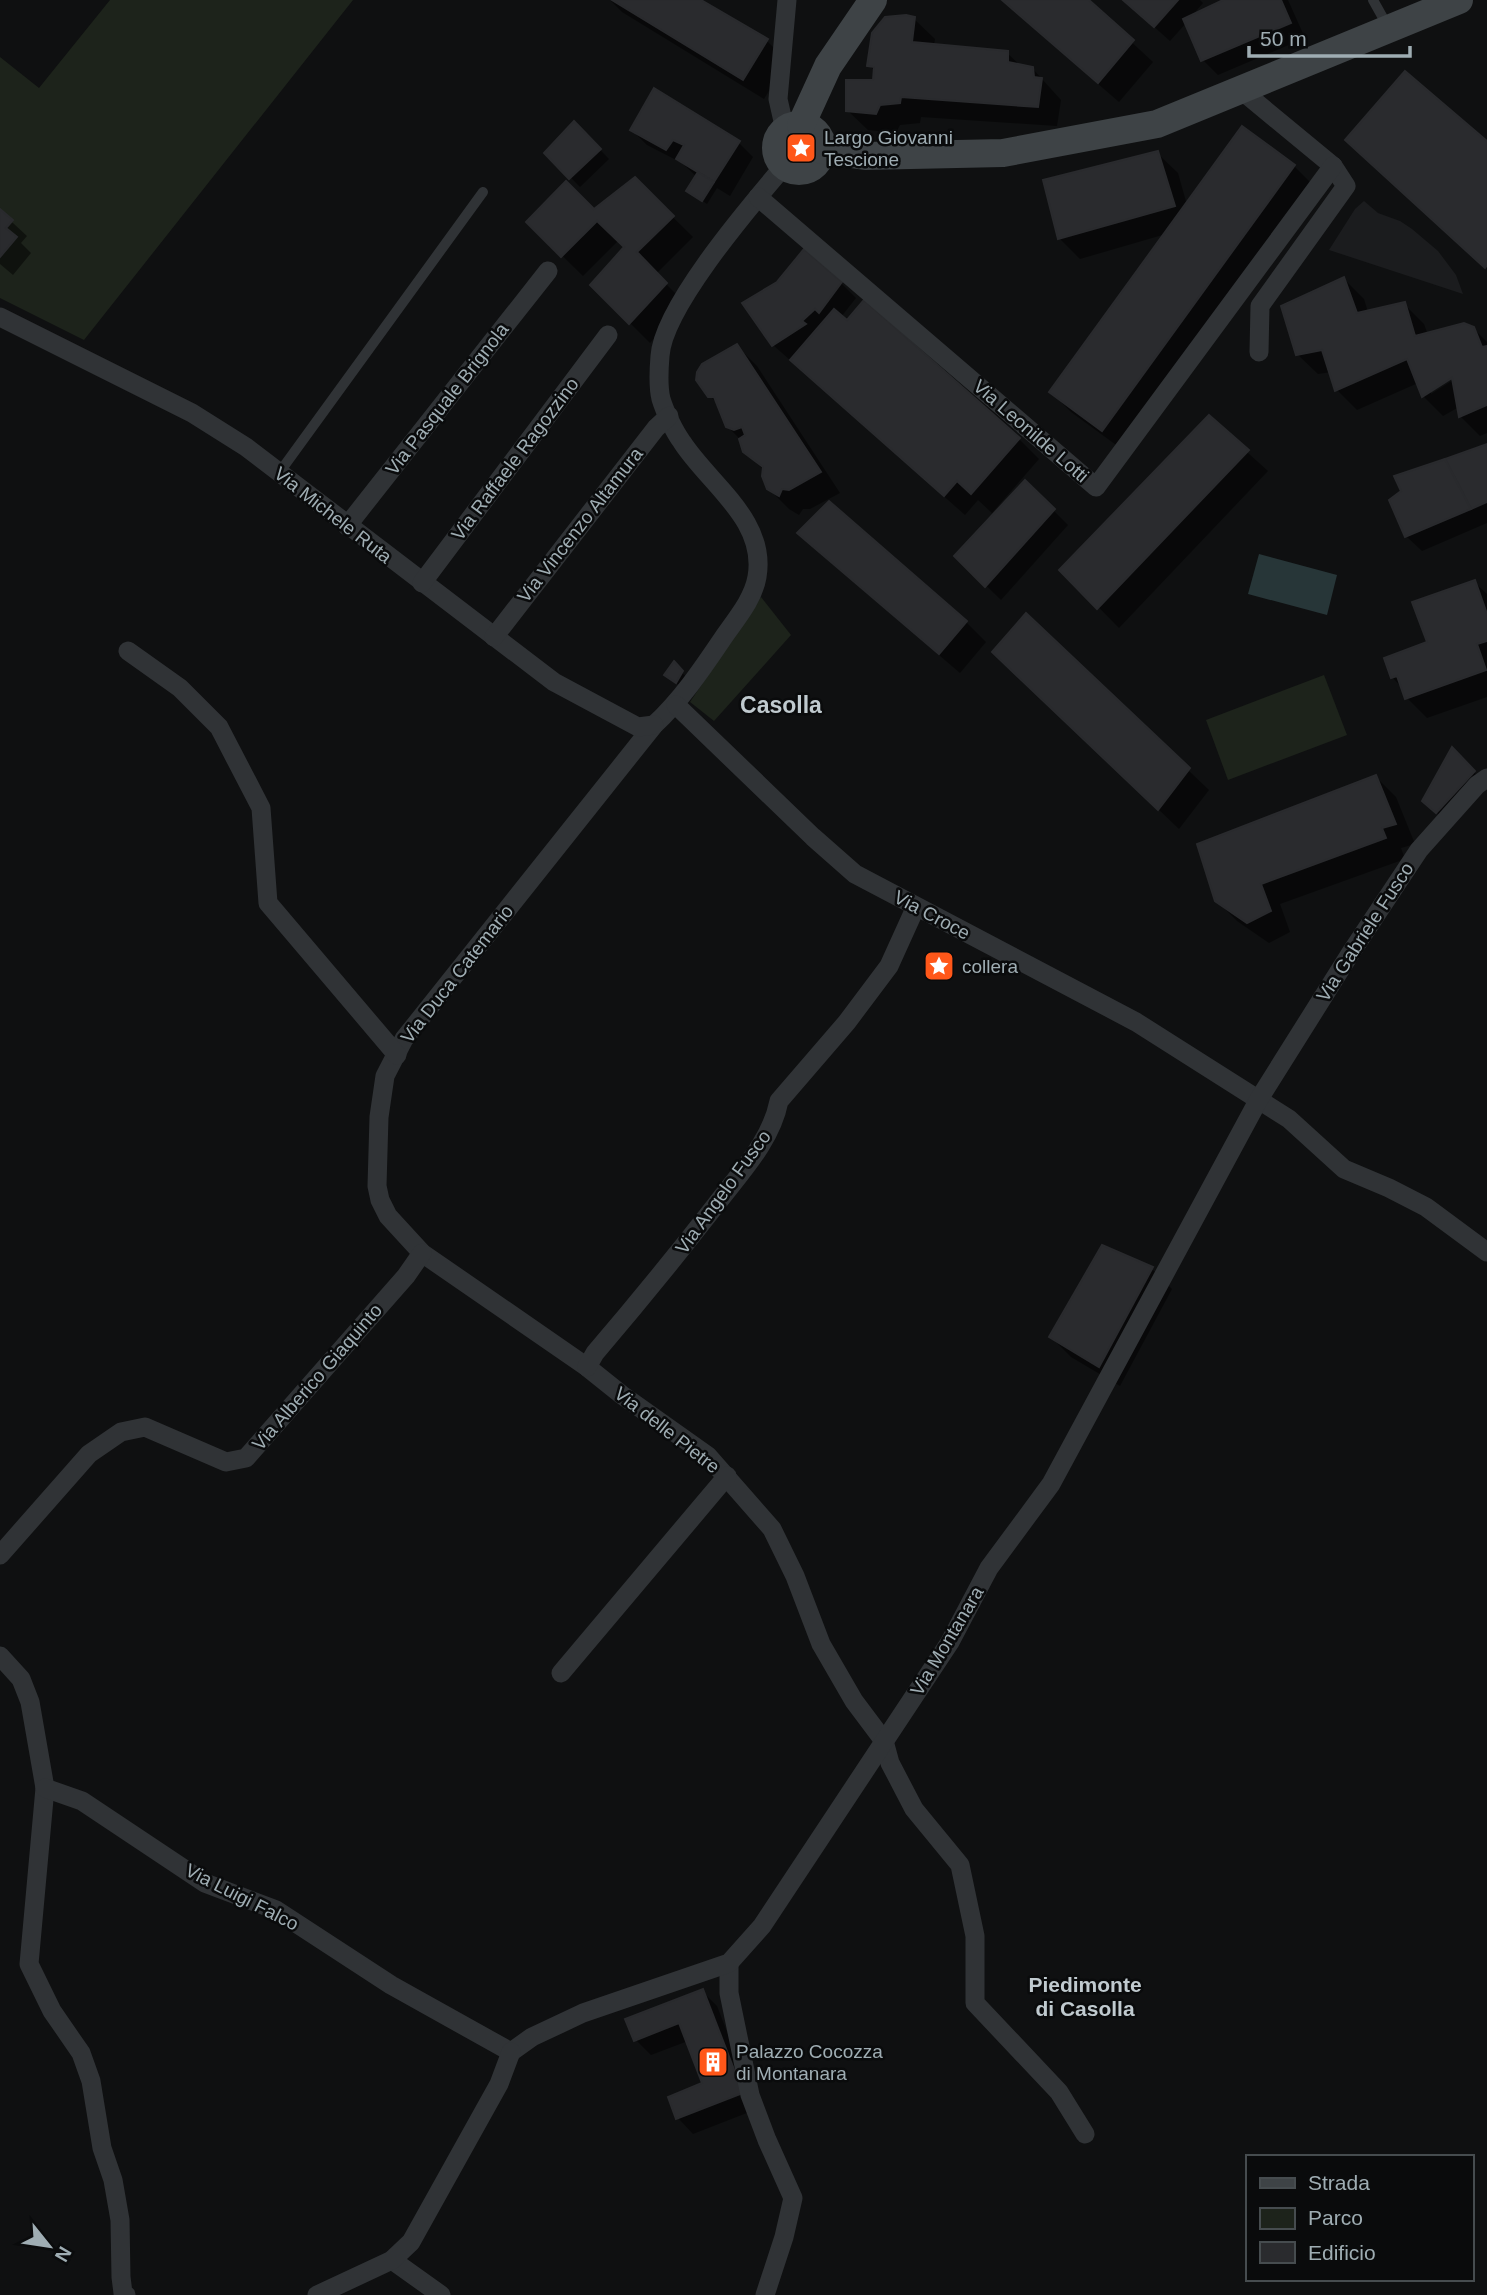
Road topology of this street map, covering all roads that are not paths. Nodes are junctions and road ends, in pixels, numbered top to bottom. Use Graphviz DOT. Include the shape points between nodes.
graph roads {
  1 [pos="787,0"];
  2 [pos="873,0"];
  3 [pos="1373,0"];
  4 [pos="1459,0"];
  5 [pos="1388,29"];
  6 [pos="1241,90"];
  7 [pos="793,128"];
  8 [pos="822,150"];
  9 [pos="784,166"];
  10 [pos="1333,166"];
  11 [pos="484,192"];
  12 [pos="758,197"];
  13 [pos="548,271"];
  14 [pos="0,317"];
  15 [pos="608,335"];
  16 [pos="1259,352"];
  17 [pos="669,416"];
  18 [pos="279,473"];
  19 [pos="347,526"];
  20 [pos="422,583"];
  21 [pos="494,637"];
  22 [pos="128,651"];
  23 [pos="676,705"];
  24 [pos="654,725"];
  25 [pos="1487,778"];
  26 [pos="914,906"];
  27 [pos="397,1055"];
  28 [pos="1259,1099"];
  29 [pos="1487,1252"];
  30 [pos="422,1253"];
  31 [pos="587,1367"];
  32 [pos="727,1476"];
  33 [pos="0,1555"];
  34 [pos="0,1656"];
  35 [pos="561,1674"];
  36 [pos="884,1741"];
  37 [pos="45,1788"];
  38 [pos="729,1964"];
  39 [pos="511,2052"];
  40 [pos="1085,2134"];
  41 [pos="392,2260"];
  42 [pos="127,2295"];
  43 [pos="317,2295"];
  44 [pos="441,2295"];
  45 [pos="765,2295"];
  1 -- 7 [label="street" via="778,99"];
  2 -- 7 [label="street"];
  3 -- 5 [label="lane"];
  4 -- 5 [label="street"];
  5 -- 6 [label="street"];
  6 -- 8 [label="street" via="1157,124 1003,153 865,156"];
  6 -- 10 [label="street"];
  7 -- 8 [label="street" via="815,131"];
  7 -- 9 [label="street" via="776,146"];
  8 -- 9 [label="street" via="811,168 797,171"];
  9 -- 12 [label="street, Via Duca Catemario"];
  10 -- 12 [label="street, Via Leonilde Lotti" via="1096,488"];
  10 -- 16 [label="street" via="1346,186 1260,306"];
  11 -- 18 [label="lane"];
  12 -- 17 [label="street, Via Duca Catemario" via="704,265 670,324 660,354 661,399"];
  13 -- 19 [label="street, Via Pasquale Brignola"];
  14 -- 18 [label="street, Via Michele Ruta" via="192,412"];
  15 -- 20 [label="street, Via Raffaele Ragozzino"];
  17 -- 21 [label="street, Via Vincenzo Altamura"];
  17 -- 23 [label="street, Via Duca Catemario" via="681,442 751,530 758,556 757,579 748,601"];
  18 -- 19 [label="street, Via Michele Ruta"];
  19 -- 20 [label="street, Via Michele Ruta"];
  20 -- 21 [label="street, Via Michele Ruta"];
  21 -- 24 [label="street, Via Michele Ruta" via="554,682 638,727"];
  22 -- 27 [label="street" via="180,688 219,727 261,808 268,903"];
  23 -- 24 [label="street, Via Duca Catemario"];
  23 -- 26 [label="street, Via Croce" via="855,874"];
  24 -- 27 [label="street, Via Duca Catemario" via="404,1039"];
  25 -- 28 [label="street, Via Gabriele Fusco" via="1419,850"];
  26 -- 28 [label="street, Via Croce" via="1136,1022"];
  26 -- 31 [label="street, Via Angelo Fusco" via="889,966 779,1101 775,1118 754,1155"];
  27 -- 30 [label="street, Via Duca Catemario" via="385,1076 377,1186 388,1216"];
  28 -- 29 [label="street, Via Croce" via="1289,1119 1344,1169 1426,1207"];
  28 -- 36 [label="street, Via Montanara" via="1051,1484 989,1568 950,1642"];
  30 -- 31 [label="street, Via delle Pietre"];
  30 -- 33 [label="street, Via Alberico Giaquinto" via="246,1458 226,1462 145,1427 121,1432 89,1454"];
  31 -- 32 [label="street, Via delle Pietre" via="708,1456"];
  32 -- 35 [label="street"];
  32 -- 36 [label="street, Via delle Pietre" via="772,1529 821,1644"];
  34 -- 37 [label="street" via="21,1679 30,1702"];
  36 -- 38 [label="street, Via Montanara" via="762,1926"];
  36 -- 40 [label="street, Via delle Pietre" via="914,1809 960,1865 975,1936 975,2003 1059,2092"];
  37 -- 39 [label="street, Via Luigi Falco" via="82,1801 205,1883 276,1910 391,1985"];
  37 -- 42 [label="street" via="29,1964 52,2011 81,2053 91,2081 120,2220 121,2277"];
  38 -- 39 [label="street" via="583,2013"];
  38 -- 45 [label="street" via="729,1993 750,2095 793,2198"];
  39 -- 41 [label="street" via="499,2084 411,2242"];
  41 -- 43 [label="street"];
  41 -- 44 [label="street"];
}
